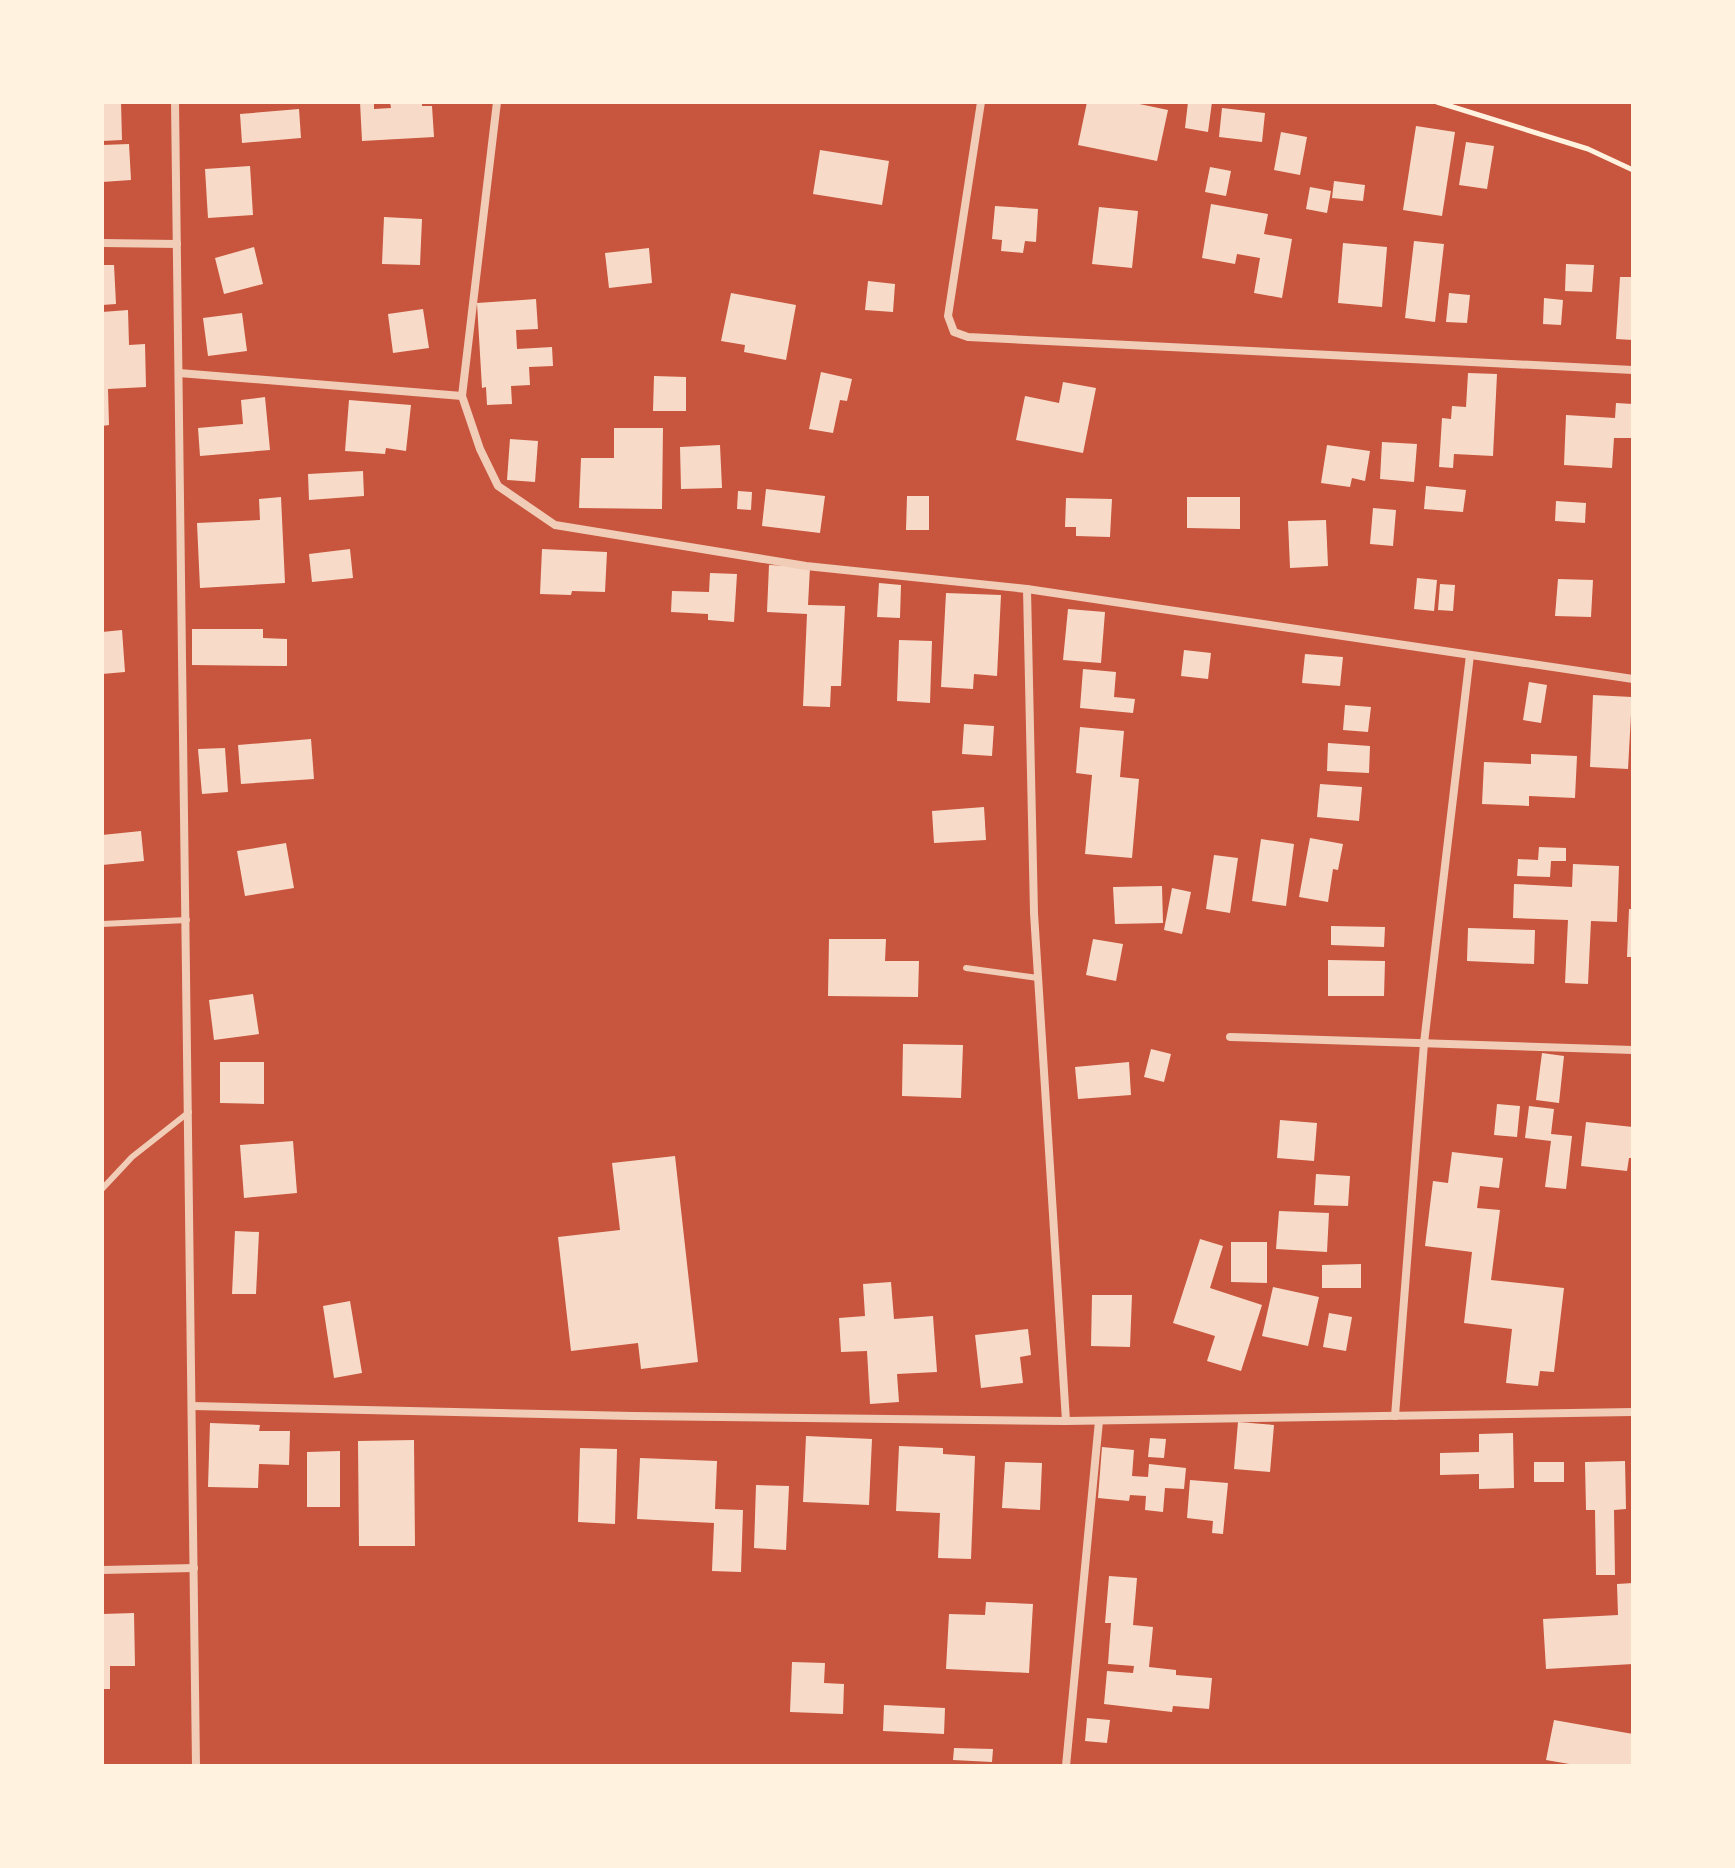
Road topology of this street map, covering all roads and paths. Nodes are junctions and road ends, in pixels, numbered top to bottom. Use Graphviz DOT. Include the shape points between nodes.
graph roads {
  1 [pos="175,102"];
  2 [pos="497,102"];
  3 [pos="981,102"];
  4 [pos="1437,102"];
  5 [pos="1633,170"];
  6 [pos="102,243"];
  7 [pos="177,244"];
  8 [pos="1633,370"];
  9 [pos="179,373"];
  10 [pos="462,396"];
  11 [pos="1027,589"];
  12 [pos="1470,655"];
  13 [pos="1633,679"];
  14 [pos="187,920"];
  15 [pos="102,924"];
  16 [pos="966,968"];
  17 [pos="1038,978"];
  18 [pos="1230,1037"];
  19 [pos="1424,1043"];
  20 [pos="1633,1050"];
  21 [pos="189,1112"];
  22 [pos="102,1189"];
  23 [pos="193,1406"];
  24 [pos="1633,1412"];
  25 [pos="1395,1416"];
  26 [pos="1066,1421"];
  27 [pos="1099,1421"];
  28 [pos="194,1568"];
  29 [pos="102,1570"];
  30 [pos="196,1766"];
  31 [pos="1066,1766"];
  1 -- 7 [label="street"];
  2 -- 10 [label="street"];
  3 -- 8 [label="street" via="948,316 954,332 968,337"];
  4 -- 5 [label="path" via="1588,149"];
  6 -- 7 [label="street"];
  7 -- 9 [label="street"];
  9 -- 10 [label="street"];
  9 -- 14 [label="street"];
  10 -- 11 [label="street" via="498,486 555,525 806,566"];
  11 -- 12 [label="street"];
  11 -- 17 [label="street"];
  12 -- 13 [label="street"];
  12 -- 19 [label="street"];
  14 -- 15 [label="lane"];
  14 -- 21 [label="street"];
  16 -- 17 [label="lane"];
  17 -- 26 [label="street"];
  18 -- 19 [label="street"];
  19 -- 20 [label="street"];
  19 -- 25 [label="street"];
  21 -- 22 [label="lane" via="132,1157"];
  21 -- 23 [label="street"];
  23 -- 26 [label="street"];
  23 -- 28 [label="street"];
  24 -- 25 [label="street"];
  25 -- 27 [label="street"];
  26 -- 27 [label="street"];
  27 -- 31 [label="street"];
  28 -- 29 [label="street"];
  28 -- 30 [label="street"];
}
